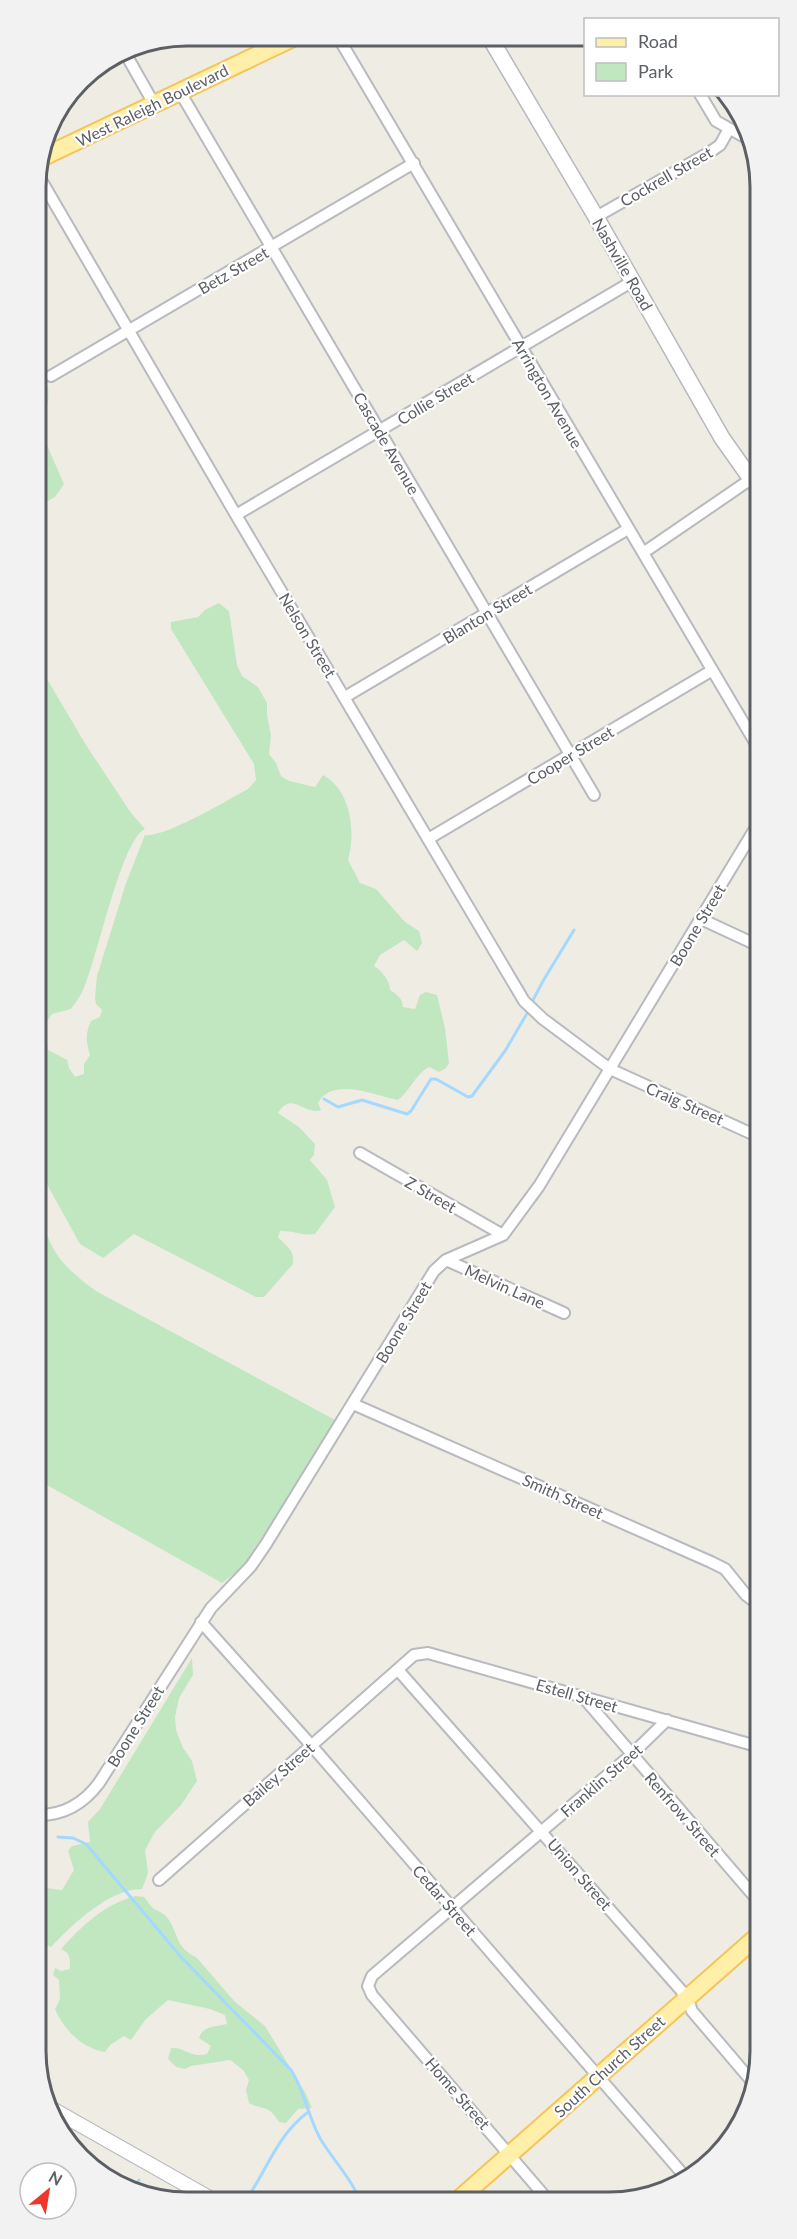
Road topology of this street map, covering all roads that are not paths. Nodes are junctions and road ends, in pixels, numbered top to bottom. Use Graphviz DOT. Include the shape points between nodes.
graph roads {
  1 [pos="276,46"];
  2 [pos="343,46"];
  3 [pos="495,46"];
  4 [pos="129,59"];
  5 [pos="180,92"];
  6 [pos="701,96"];
  7 [pos="154,104"];
  8 [pos="729,129"];
  9 [pos="740,136"];
  10 [pos="51,153"];
  11 [pos="414,163"];
  12 [pos="47,189"];
  13 [pos="596,217"];
  14 [pos="273,246"];
  15 [pos="633,281"];
  16 [pos="129,331"];
  17 [pos="521,347"];
  18 [pos="51,376"];
  19 [pos="379,431"];
  20 [pos="750,476"];
  21 [pos="750,486"];
  22 [pos="236,515"];
  23 [pos="628,530"];
  24 [pos="643,553"];
  25 [pos="487,613"];
  26 [pos="711,671"];
  27 [pos="345,697"];
  28 [pos="750,734"];
  29 [pos="568,755"];
  30 [pos="594,795"];
  31 [pos="750,837"];
  32 [pos="428,839"];
  33 [pos="701,919"];
  34 [pos="750,942"];
  35 [pos="610,1069"];
  36 [pos="750,1133"];
  37 [pos="360,1153"];
  38 [pos="502,1235"];
  39 [pos="446,1260"];
  40 [pos="564,1313"];
  41 [pos="353,1404"];
  42 [pos="750,1598"];
  43 [pos="201,1622"];
  44 [pos="398,1670"];
  45 [pos="583,1697"];
  46 [pos="667,1720"];
  47 [pos="311,1745"];
  48 [pos="750,1745"];
  49 [pos="631,1755"];
  50 [pos="46,1814"];
  51 [pos="542,1830"];
  52 [pos="159,1880"];
  53 [pos="750,1892"];
  54 [pos="453,1909"];
  55 [pos="750,1942"];
  56 [pos="368,1986"];
  57 [pos="687,1997"];
  58 [pos="599,2076"];
  59 [pos="748,2077"];
  60 [pos="61,2114"];
  61 [pos="511,2155"];
  62 [pos="682,2173"];
  63 [pos="201,2193"];
  64 [pos="466,2193"];
  65 [pos="542,2193"];
  1 -- 5 [label="main road, West Raleigh Boulevard"];
  2 -- 11 [label="street, Arrington Avenue"];
  3 -- 13 [label="main road, Nashville Road"];
  4 -- 7 [label="street"];
  5 -- 7 [label="main road, West Raleigh Boulevard"];
  5 -- 14 [label="street, Cascade Avenue"];
  6 -- 8 [label="street" via="716,121"];
  7 -- 10 [label="main road, West Raleigh Boulevard"];
  8 -- 9 [label="street"];
  8 -- 13 [label="street, Cockrell Street" via="710,152"];
  11 -- 14 [label="street, Betz Street"];
  11 -- 17 [label="street, Arrington Avenue"];
  12 -- 16 [label="street, Nelson Street"];
  13 -- 15 [label="main road, Nashville Road"];
  14 -- 16 [label="street, Betz Street"];
  14 -- 19 [label="street, Cascade Avenue"];
  15 -- 17 [label="street, Collie Street"];
  15 -- 20 [label="main road, Nashville Road" via="722,438"];
  16 -- 18 [label="street, Betz Street"];
  16 -- 22 [label="street, Nelson Street"];
  17 -- 19 [label="street, Collie Street"];
  17 -- 23 [label="street, Arrington Avenue"];
  19 -- 22 [label="street, Collie Street"];
  19 -- 25 [label="street, Cascade Avenue"];
  21 -- 24 [label="street"];
  22 -- 27 [label="street, Nelson Street"];
  23 -- 24 [label="street, Arrington Avenue"];
  23 -- 25 [label="street, Blanton Street"];
  24 -- 26 [label="street, Arrington Avenue"];
  25 -- 27 [label="street, Blanton Street"];
  25 -- 29 [label="street, Cascade Avenue"];
  26 -- 28 [label="street, Arrington Avenue"];
  26 -- 29 [label="street, Cooper Street"];
  27 -- 32 [label="street, Nelson Street"];
  29 -- 30 [label="street, Cascade Avenue"];
  29 -- 32 [label="street, Cooper Street"];
  31 -- 33 [label="street, Boone Street"];
  32 -- 35 [label="street, Nelson Street" via="524,1000"];
  33 -- 34 [label="street"];
  33 -- 35 [label="street, Boone Street"];
  35 -- 36 [label="street, Craig Street"];
  35 -- 38 [label="street, Boone Street" via="539,1186"];
  37 -- 38 [label="street, Z Street"];
  38 -- 39 [label="street, Boone Street"];
  39 -- 40 [label="street, Melvin Lane"];
  39 -- 41 [label="street, Boone Street" via="434,1271"];
  41 -- 42 [label="street, Smith Street" via="711,1562 725,1569"];
  41 -- 43 [label="street, Boone Street" via="251,1566"];
  43 -- 47 [label="street, Cedar Street"];
  43 -- 50 [label="street, Boone Street" via="89,1796 65,1811"];
  44 -- 45 [label="street, Estell Street" via="414,1655 428,1653"];
  44 -- 47 [label="street, Bailey Street"];
  44 -- 51 [label="street, Union Street"];
  45 -- 46 [label="street, Estell Street"];
  45 -- 49 [label="street, Renfrow Street"];
  46 -- 48 [label="street, Estell Street"];
  46 -- 49 [label="street, Franklin Street"];
  47 -- 52 [label="street, Bailey Street"];
  47 -- 54 [label="street, Cedar Street"];
  49 -- 51 [label="street, Franklin Street"];
  49 -- 53 [label="street, Renfrow Street"];
  51 -- 54 [label="street, Franklin Street"];
  51 -- 57 [label="street, Union Street"];
  54 -- 56 [label="street, Franklin Street" via="372,1977"];
  54 -- 58 [label="street, Cedar Street"];
  55 -- 57 [label="main road, South Church Street"];
  56 -- 61 [label="street, Home Street"];
  57 -- 58 [label="main road, South Church Street"];
  57 -- 59 [label="street, Union Street" via="692,2011"];
  58 -- 61 [label="main road, South Church Street"];
  58 -- 62 [label="street, Cedar Street"];
  60 -- 63 [label="street"];
  61 -- 64 [label="main road, South Church Street"];
  61 -- 65 [label="street, Home Street"];
}
